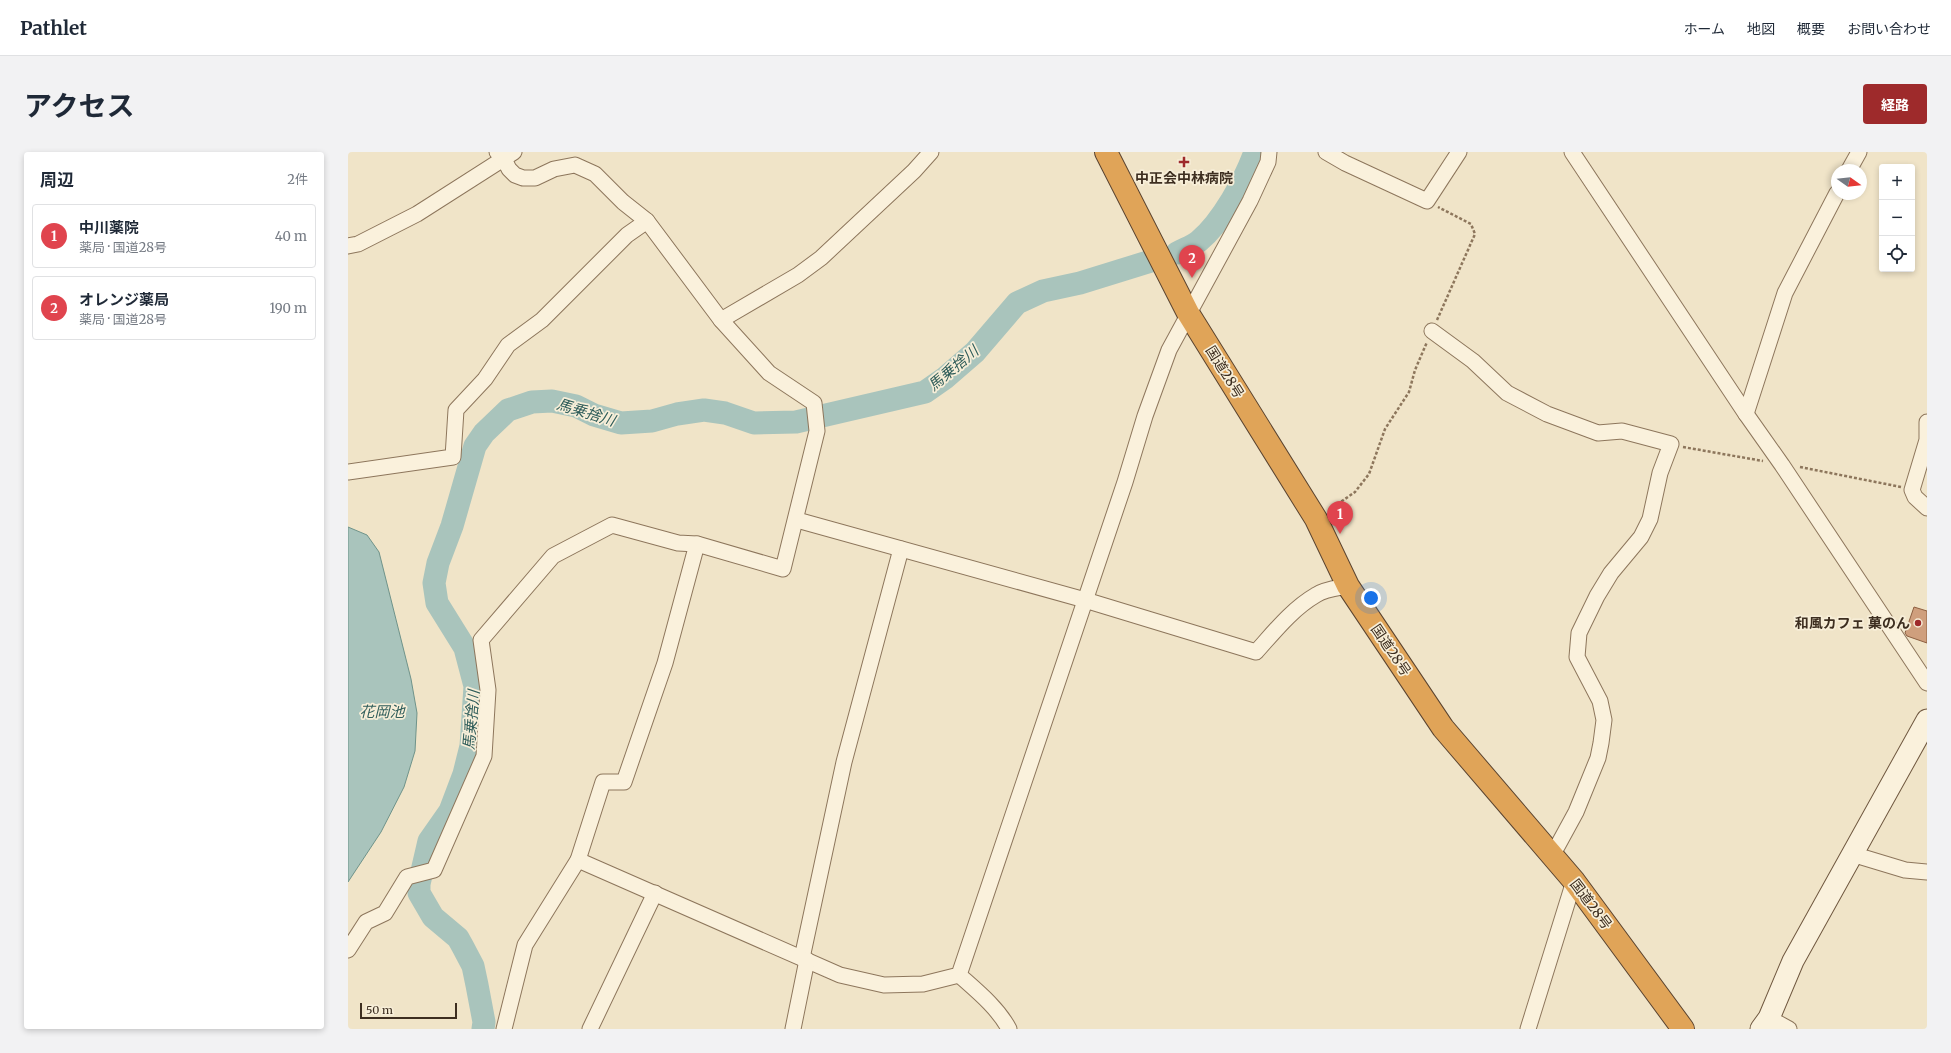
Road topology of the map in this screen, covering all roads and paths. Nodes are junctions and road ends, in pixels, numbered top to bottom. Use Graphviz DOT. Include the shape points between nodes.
graph roads {
  1 [pos="931,152"];
  2 [pos="1106,152"];
  3 [pos="1269,152"];
  4 [pos="1326,152"];
  5 [pos="1459,152"];
  6 [pos="1572,152"];
  7 [pos="1858,152"];
  8 [pos="505,154"];
  9 [pos="1852,164"];
  10 [pos="1833,200"];
  11 [pos="1427,201"];
  12 [pos="647,221"];
  13 [pos="348,246"];
  14 [pos="1188,313"];
  15 [pos="721,320"];
  16 [pos="1432,331"];
  17 [pos="1746,414"];
  18 [pos="1927,422"];
  19 [pos="1671,444"];
  20 [pos="1782,465"];
  21 [pos="348,472"];
  22 [pos="1912,490"];
  23 [pos="1927,508"];
  24 [pos="1316,519"];
  25 [pos="797,520"];
  26 [pos="697,544"];
  27 [pos="901,549"];
  28 [pos="1348,586"];
  29 [pos="1084,600"];
  30 [pos="1927,683"];
  31 [pos="1927,720"];
  32 [pos="1852,854"];
  33 [pos="1552,856"];
  34 [pos="578,860"];
  35 [pos="1927,872"];
  36 [pos="1574,881"];
  37 [pos="655,893"];
  38 [pos="348,950"];
  39 [pos="804,959"];
  40 [pos="959,975"];
  41 [pos="1765,1023"];
  42 [pos="504,1029"];
  43 [pos="590,1029"];
  44 [pos="793,1029"];
  45 [pos="1009,1029"];
  46 [pos="1528,1029"];
  47 [pos="1683,1029"];
  48 [pos="1789,1029"];
  1 -- 15 [label="street" via="821,258 798,275"];
  2 -- 14 [label="highway, 国道28号"];
  3 -- 14 [label="street" via="1268,162 1250,201"];
  4 -- 11 [label="street"];
  5 -- 11 [label="street"];
  6 -- 17 [label="street"];
  7 -- 9 [label="street"];
  8 -- 12 [label="street" via="509,169 514,175 523,178 536,178 554,169 575,165 595,174"];
  8 -- 13 [label="street" via="417,214 358,244"];
  10 -- 17 [label="street" via="1785,293"];
  11 -- 16 [label="path" via="1471,224 1475,234"];
  12 -- 15 [label="street"];
  12 -- 21 [label="street" via="627,235 542,320 508,345 485,379 456,410 453,457"];
  14 -- 24 [label="highway, 国道28号"];
  14 -- 29 [label="street" via="1169,350"];
  15 -- 25 [label="street" via="769,373 814,403 817,430"];
  16 -- 19 [label="street" via="1473,361 1507,393 1547,414 1598,433 1622,431"];
  16 -- 24 [label="path" via="1415,370 1409,392 1385,429 1369,474 1355,492"];
  17 -- 20 [label="street"];
  18 -- 22 [label="street" via="1927,440"];
  19 -- 20 [label="path"];
  19 -- 33 [label="street" via="1660,473 1650,519 1601,590 1579,633 1577,657 1600,701 1604,720 1598,758 1576,812"];
  20 -- 22 [label="path"];
  20 -- 30 [label="street"];
  22 -- 23 [label="street" via="1915,497"];
  24 -- 28 [label="highway, 国道28号"];
  25 -- 26 [label="street" via="783,569"];
  25 -- 27 [label="street"];
  26 -- 34 [label="street" via="665,663 624,782 603,782"];
  26 -- 38 [label="street" via="678,544 612,525 553,556 481,640 488,690 484,756 434,870 407,877 385,913 366,922"];
  27 -- 29 [label="street"];
  27 -- 39 [label="street" via="844,762"];
  28 -- 29 [label="street" via="1316,594 1283,622 1256,652"];
  28 -- 33 [label="highway, 国道28号" via="1443,728"];
  29 -- 40 [label="street"];
  31 -- 32 [label="street"];
  32 -- 35 [label="street" via="1905,870"];
  32 -- 41 [label="street" via="1793,961"];
  33 -- 36 [label="highway, 国道28号"];
  34 -- 37 [label="street"];
  34 -- 42 [label="street" via="525,945"];
  36 -- 46 [label="street"];
  36 -- 47 [label="highway, 国道28号"];
  37 -- 39 [label="street"];
  37 -- 43 [label="street"];
  39 -- 40 [label="street" via="840,975 884,985 923,984"];
  39 -- 44 [label="street"];
  40 -- 45 [label="street" via="979,993"];
  41 -- 48 [label="street"];
}
